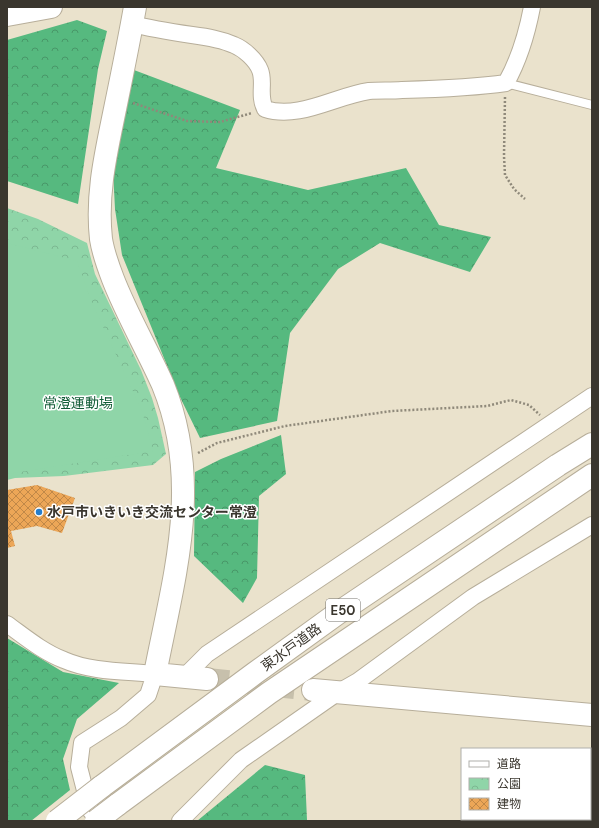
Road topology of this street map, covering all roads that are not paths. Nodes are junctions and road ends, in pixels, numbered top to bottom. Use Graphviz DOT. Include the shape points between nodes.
graph roads {
  1 [pos="51,7"];
  2 [pos="532,7"];
  3 [pos="7,15"];
  4 [pos="133,16"];
  5 [pos="506,83"];
  6 [pos="592,105"];
  7 [pos="592,396"];
  8 [pos="592,444"];
  9 [pos="592,474"];
  10 [pos="592,525"];
  11 [pos="7,624"];
  12 [pos="155,674"];
  13 [pos="184,677"];
  14 [pos="207,679"];
  15 [pos="312,690"];
  16 [pos="337,693"];
  17 [pos="592,715"];
  18 [pos="57,821"];
  19 [pos="97,821"];
  20 [pos="180,821"];
  1 -- 3 [label="main road"];
  2 -- 5 [label="street" via="522,46"];
  4 -- 5 [label="street" via="220,40 244,50 260,70 261,97 265,109 273,112 302,110 369,91"];
  4 -- 12 [label="main road" via="99,192 101,241 108,267 162,385 173,414 182,460 183,517 179,554"];
  5 -- 6 [label="lane"];
  7 -- 13 [label="street" via="208,654"];
  8 -- 18 [label="main road, 東水戸道路 / E50, bridge" via="338,613"];
  9 -- 19 [label="main road, 東水戸道路 / E50, bridge" via="269,693"];
  10 -- 16 [label="street" via="473,597 358,681"];
  11 -- 12 [label="street" via="33,643 64,660 93,668"];
  12 -- 13 [label="main road"];
  12 -- 19 [label="street" via="148,695 120,718 82,743 79,767 90,810"];
  13 -- 14 [label="main road"];
  15 -- 16 [label="main road"];
  16 -- 17 [label="main road"];
  16 -- 20 [label="street" via="241,760"];
}
